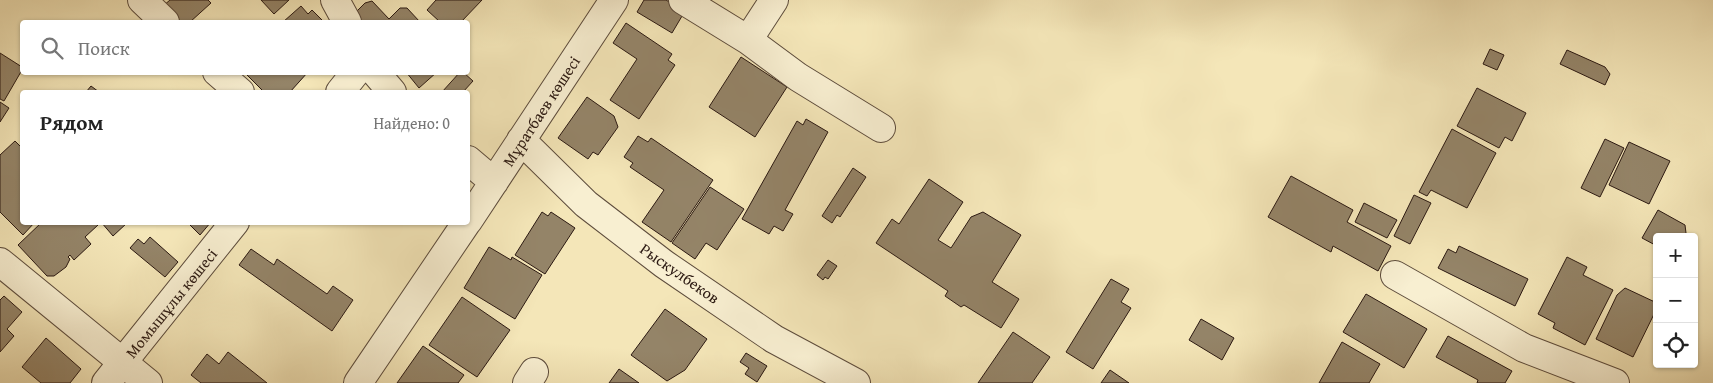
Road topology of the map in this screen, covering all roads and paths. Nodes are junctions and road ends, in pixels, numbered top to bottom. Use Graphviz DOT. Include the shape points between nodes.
graph roads {
  1 [pos="142,0"];
  2 [pos="335,0"];
  3 [pos="614,0"];
  4 [pos="683,0"];
  5 [pos="774,0"];
  6 [pos="163,20"];
  7 [pos="346,20"];
  8 [pos="748,40"];
  9 [pos="220,75"];
  10 [pos="354,75"];
  11 [pos="378,75"];
  12 [pos="238,90"];
  13 [pos="342,90"];
  14 [pos="390,90"];
  15 [pos="881,128"];
  16 [pos="521,140"];
  17 [pos="470,162"];
  18 [pos="494,182"];
  19 [pos="470,218"];
  20 [pos="233,225"];
  21 [pos="465,225"];
  22 [pos="0,262"];
  23 [pos="1395,275"];
  24 [pos="123,362"];
  25 [pos="106,383"];
  26 [pos="148,383"];
  27 [pos="358,383"];
  28 [pos="856,383"];
  29 [pos="1615,383"];
  1 -- 6 [label="street"];
  2 -- 7 [label="street"];
  3 -- 16 [label="street, Мұратбаев көшесі"];
  4 -- 8 [label="street"];
  5 -- 8 [label="street"];
  8 -- 15 [label="street" via="798,77"];
  9 -- 12 [label="street"];
  10 -- 13 [label="street"];
  11 -- 14 [label="street"];
  16 -- 18 [label="street, Мұратбаев көшесі"];
  16 -- 28 [label="street, Рыскулбеков" via="586,204 664,264 774,338"];
  17 -- 18 [label="street"];
  18 -- 19 [label="street, Мұратбаев көшесі"];
  20 -- 24 [label="street, Момышұлы көшесі"];
  21 -- 27 [label="street, Мұратбаев көшесі"];
  22 -- 24 [label="street"];
  23 -- 29 [label="street" via="1524,348"];
  24 -- 25 [label="street, Момышұлы көшесі"];
  24 -- 26 [label="street"];
}
